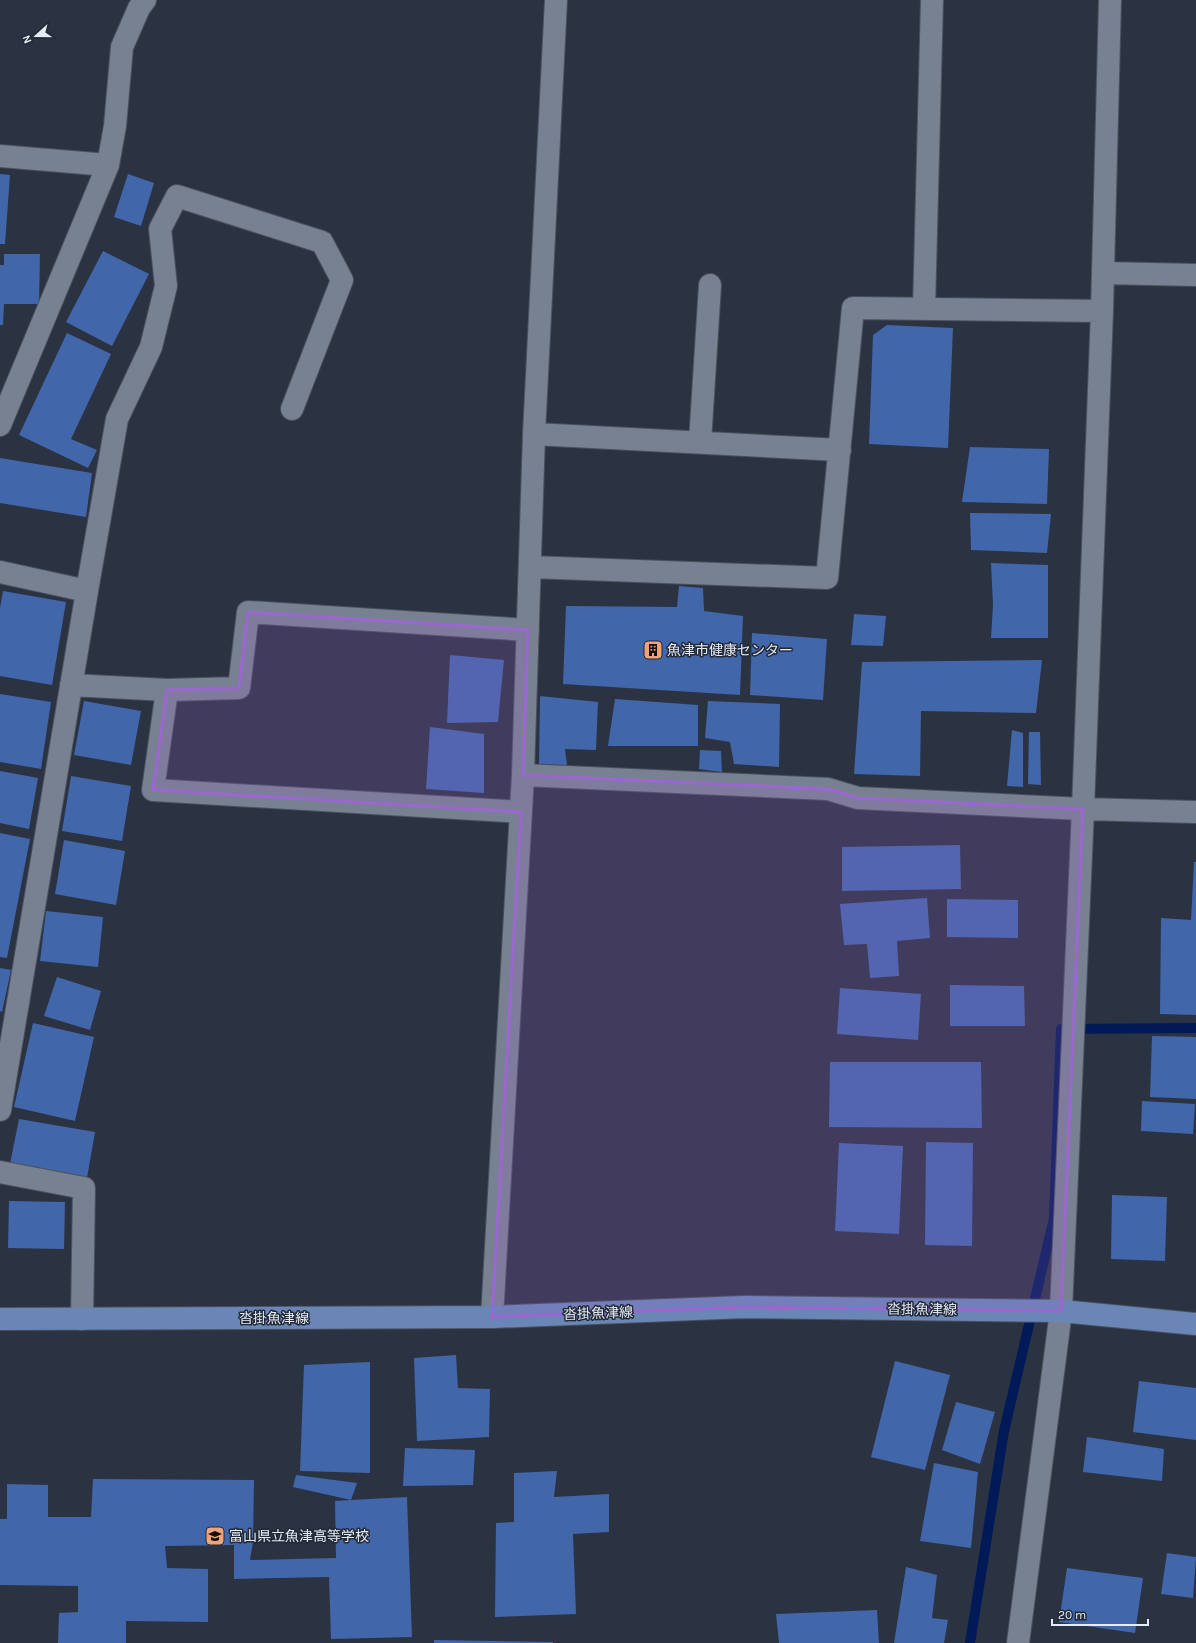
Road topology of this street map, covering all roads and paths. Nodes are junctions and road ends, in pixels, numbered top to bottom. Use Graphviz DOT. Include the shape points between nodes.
graph roads {
  1 [pos="145,0"];
  2 [pos="556,0"];
  3 [pos="932,0"];
  4 [pos="1110,0"];
  5 [pos="0,156"];
  6 [pos="108,164"];
  7 [pos="1103,273"];
  8 [pos="1196,275"];
  9 [pos="710,285"];
  10 [pos="924,309"];
  11 [pos="1102,311"];
  12 [pos="292,408"];
  13 [pos="0,425"];
  14 [pos="534,434"];
  15 [pos="700,442"];
  16 [pos="840,450"];
  17 [pos="530,567"];
  18 [pos="0,572"];
  19 [pos="87,591"];
  20 [pos="528,630"];
  21 [pos="71,685"];
  22 [pos="167,690"];
  23 [pos="524,775"];
  24 [pos="1083,809"];
  25 [pos="521,812"];
  26 [pos="1196,812"];
  27 [pos="0,1110"];
  28 [pos="0,1172"];
  29 [pos="1061,1312"];
  30 [pos="492,1317"];
  31 [pos="0,1319"];
  32 [pos="82,1319"];
  33 [pos="1196,1324"];
  34 [pos="1018,1643"];
  1 -- 6 [label="street" via="122,47 115,126"];
  2 -- 14 [label="street"];
  3 -- 10 [label="street"];
  4 -- 7 [label="street"];
  5 -- 6 [label="street"];
  6 -- 13 [label="street"];
  7 -- 8 [label="street"];
  7 -- 11 [label="street"];
  9 -- 15 [label="street"];
  10 -- 11 [label="street"];
  10 -- 16 [label="street" via="853,308"];
  11 -- 24 [label="street"];
  12 -- 19 [label="street" via="342,280 336,267 322,242 177,196 160,229 166,286 151,346 117,419"];
  14 -- 15 [label="street"];
  14 -- 17 [label="street"];
  15 -- 16 [label="street"];
  16 -- 17 [label="street" via="827,578"];
  17 -- 20 [label="street"];
  18 -- 19 [label="street"];
  19 -- 21 [label="street"];
  20 -- 22 [label="street" via="248,612 239,688"];
  20 -- 23 [label="street"];
  21 -- 22 [label="street"];
  21 -- 27 [label="street"];
  22 -- 25 [label="street" via="153,790"];
  23 -- 24 [label="street" via="828,789 858,798"];
  23 -- 25 [label="street"];
  24 -- 26 [label="street"];
  24 -- 29 [label="street"];
  25 -- 30 [label="street"];
  28 -- 32 [label="street" via="84,1188"];
  29 -- 30 [label="main road, 沓掛魚津線" via="745,1306"];
  29 -- 33 [label="main road, 沓掛魚津線"];
  29 -- 34 [label="street"];
  30 -- 32 [label="main road, 沓掛魚津線"];
  31 -- 32 [label="main road, 沓掛魚津線"];
}
